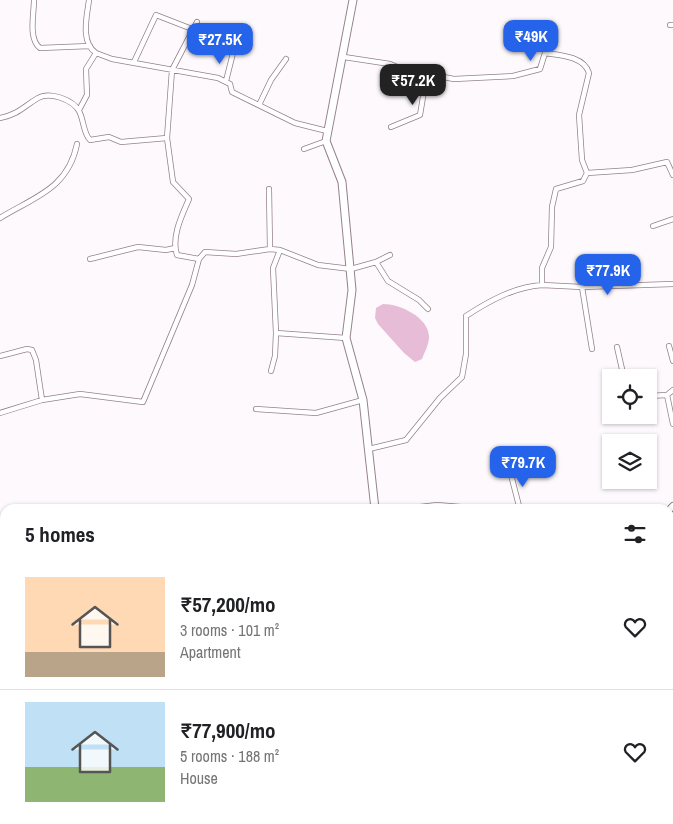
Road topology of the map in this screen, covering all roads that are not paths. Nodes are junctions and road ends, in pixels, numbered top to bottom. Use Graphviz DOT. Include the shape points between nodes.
graph roads {
  1 [pos="34,0"];
  2 [pos="89,0"];
  3 [pos="353,0"];
  4 [pos="196,22"];
  5 [pos="192,29"];
  6 [pos="90,46"];
  7 [pos="96,53"];
  8 [pos="233,53"];
  9 [pos="344,57"];
  10 [pos="286,59"];
  11 [pos="134,62"];
  12 [pos="172,70"];
  13 [pos="426,79"];
  14 [pos="226,81"];
  15 [pos="259,105"];
  16 [pos="79,110"];
  17 [pos="0,118"];
  18 [pos="391,127"];
  19 [pos="327,131"];
  20 [pos="167,138"];
  21 [pos="326,141"];
  22 [pos="76,144"];
  23 [pos="304,149"];
  24 [pos="587,173"];
  25 [pos="673,175"];
  26 [pos="269,189"];
  27 [pos="0,218"];
  28 [pos="673,219"];
  29 [pos="653,226"];
  30 [pos="175,248"];
  31 [pos="270,249"];
  32 [pos="280,250"];
  33 [pos="390,255"];
  34 [pos="90,259"];
  35 [pos="199,259"];
  36 [pos="376,262"];
  37 [pos="351,269"];
  38 [pos="673,284"];
  39 [pos="542,285"];
  40 [pos="582,287"];
  41 [pos="428,309"];
  42 [pos="276,333"];
  43 [pos="346,338"];
  44 [pos="669,346"];
  45 [pos="617,347"];
  46 [pos="592,348"];
  47 [pos="0,356"];
  48 [pos="673,361"];
  49 [pos="622,369"];
  50 [pos="271,371"];
  51 [pos="673,390"];
  52 [pos="667,395"];
  53 [pos="657,396"];
  54 [pos="42,400"];
  55 [pos="363,400"];
  56 [pos="256,409"];
  57 [pos="0,413"];
  58 [pos="673,424"];
  59 [pos="369,449"];
  60 [pos="510,471"];
  61 [pos="375,504"];
  62 [pos="518,504"];
  1 -- 6 [label="street" via="33,34 37,46"];
  2 -- 6 [label="street" via="86,33"];
  3 -- 9 [label="main road"];
  4 -- 5 [label="street"];
  5 -- 11 [label="street" via="156,15"];
  5 -- 12 [label="street"];
  6 -- 7 [label="street"];
  7 -- 11 [label="street"];
  7 -- 16 [label="street" via="86,69 87,95"];
  8 -- 14 [label="street"];
  9 -- 13 [label="street" via="390,64"];
  9 -- 19 [label="main road"];
  10 -- 15 [label="street"];
  11 -- 12 [label="street"];
  12 -- 14 [label="street"];
  12 -- 20 [label="street"];
  13 -- 18 [label="street" via="420,115"];
  13 -- 24 [label="street" via="438,76 454,79 513,76 540,68 545,53 580,62 589,73 579,115 582,160"];
  14 -- 15 [label="street" via="232,92"];
  15 -- 19 [label="street" via="295,123"];
  16 -- 17 [label="street" via="71,102 47,96"];
  16 -- 20 [label="street" via="90,140 109,137 121,142"];
  19 -- 21 [label="main road"];
  20 -- 30 [label="street" via="173,182 189,199 175,238"];
  21 -- 23 [label="street"];
  21 -- 37 [label="main road" via="342,182"];
  22 -- 27 [label="street" via="69,167 55,187"];
  24 -- 25 [label="street" via="632,170 667,162"];
  24 -- 39 [label="street" via="583,181 556,189 553,196 551,247 542,268"];
  26 -- 31 [label="street"];
  28 -- 29 [label="street"];
  30 -- 34 [label="street" via="138,247"];
  30 -- 35 [label="street" via="177,255"];
  31 -- 32 [label="street"];
  31 -- 35 [label="street" via="236,254 205,252"];
  32 -- 37 [label="street" via="318,265"];
  32 -- 42 [label="street" via="274,268"];
  33 -- 36 [label="street"];
  35 -- 54 [label="street" via="192,284 143,402 80,394"];
  36 -- 37 [label="street"];
  36 -- 41 [label="street" via="388,281"];
  37 -- 43 [label="main road" via="352,290"];
  38 -- 40 [label="street"];
  39 -- 40 [label="street"];
  39 -- 59 [label="street" via="518,289 466,316 462,377 406,440"];
  40 -- 46 [label="street"];
  42 -- 43 [label="street"];
  42 -- 50 [label="street"];
  43 -- 55 [label="main road"];
  44 -- 48 [label="street"];
  45 -- 49 [label="street"];
  47 -- 54 [label="street" via="32,350"];
  51 -- 52 [label="street"];
  52 -- 53 [label="street"];
  52 -- 58 [label="street"];
  54 -- 57 [label="street"];
  55 -- 56 [label="street" via="316,413"];
  55 -- 59 [label="main road"];
  59 -- 61 [label="main road"];
  60 -- 62 [label="street"];
}
